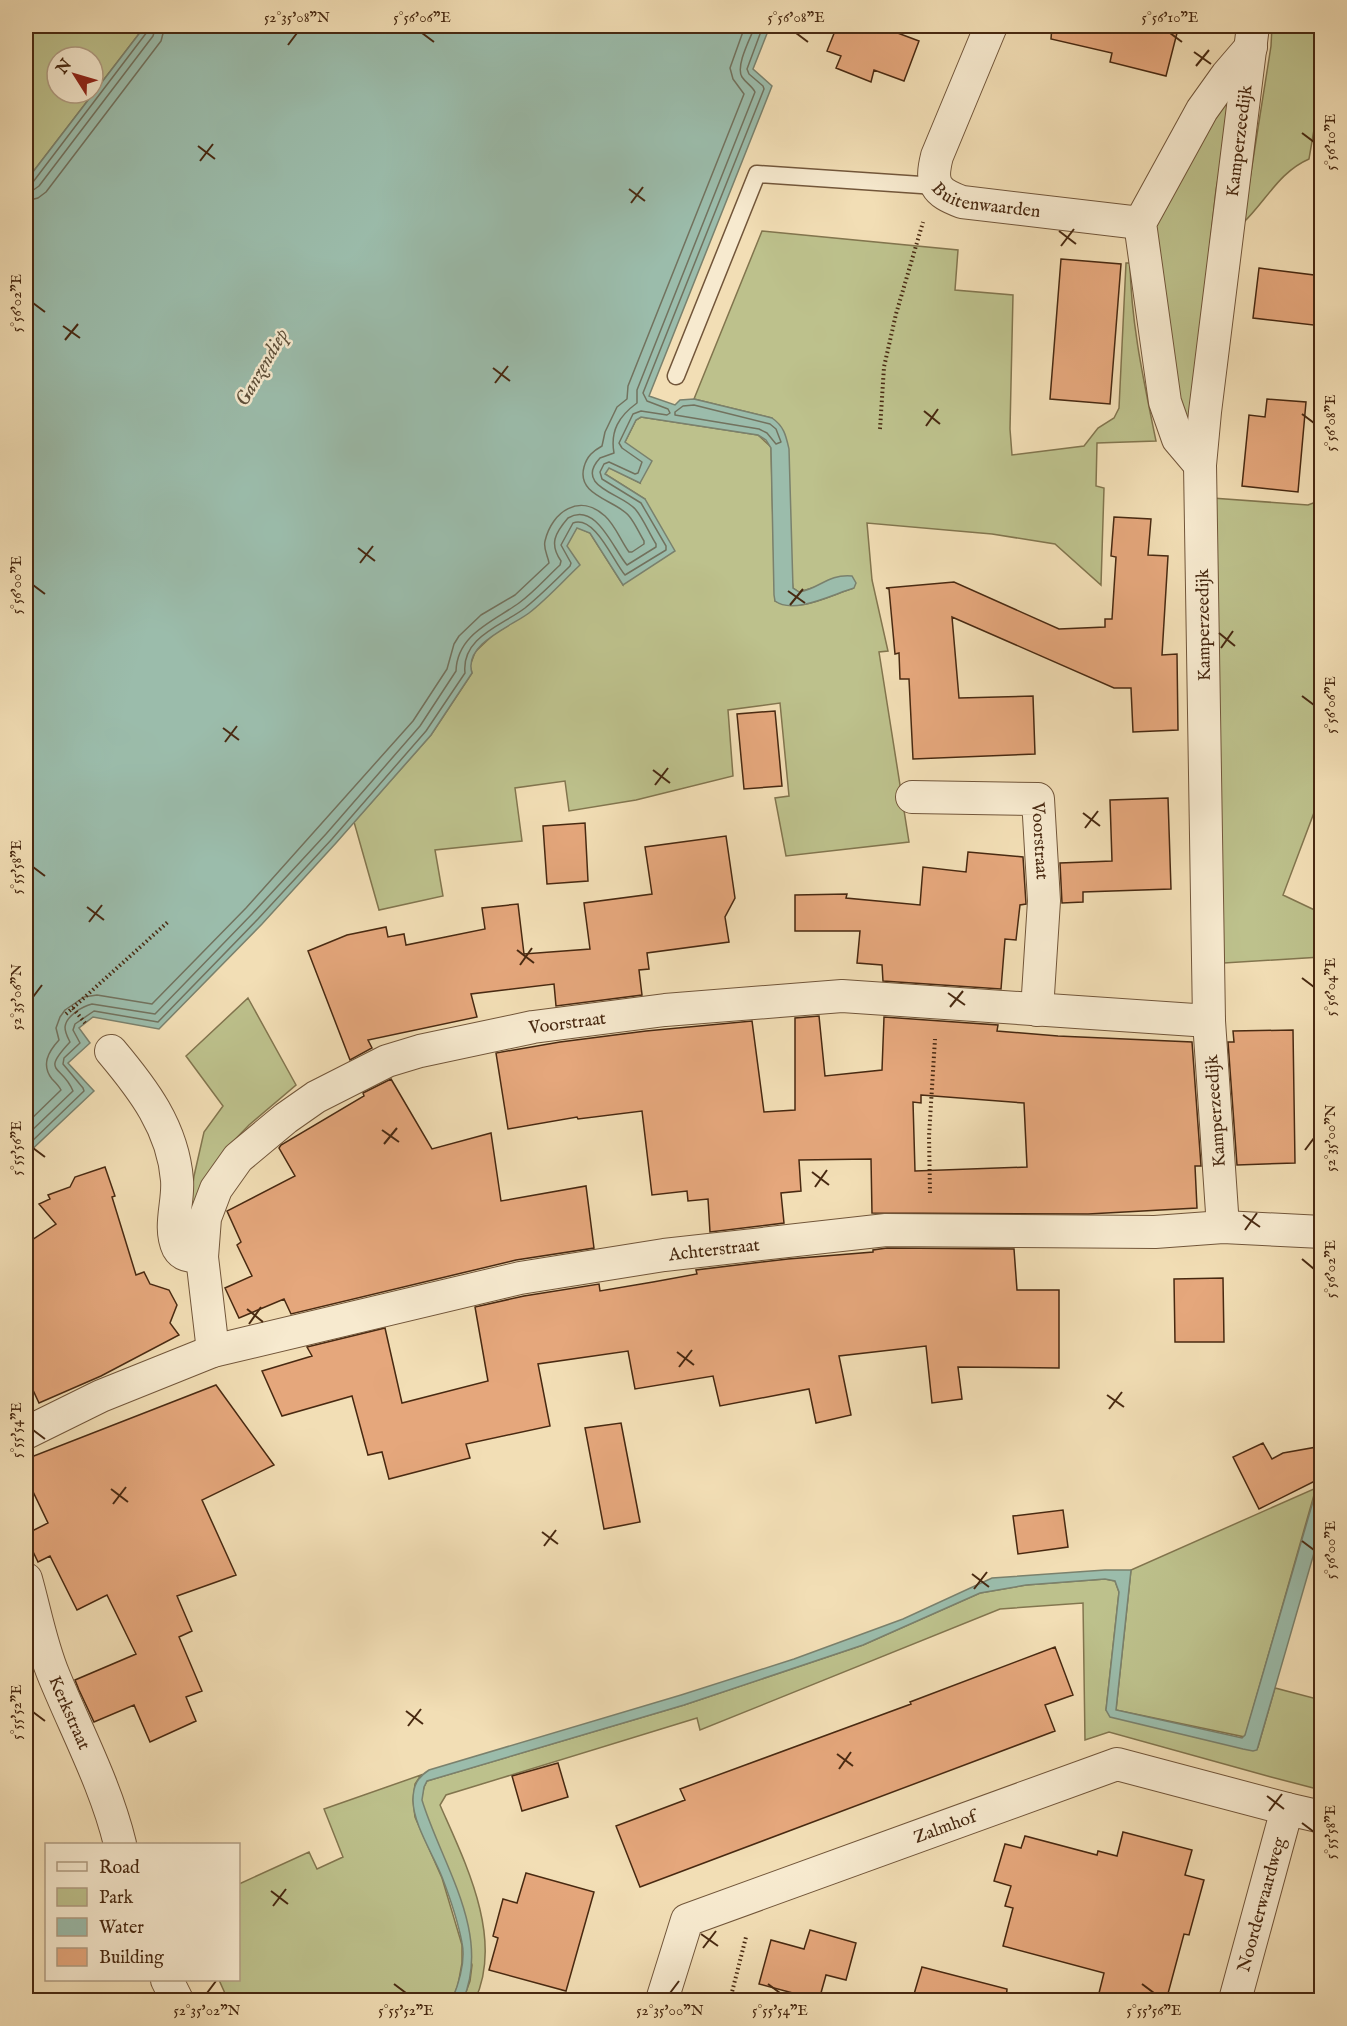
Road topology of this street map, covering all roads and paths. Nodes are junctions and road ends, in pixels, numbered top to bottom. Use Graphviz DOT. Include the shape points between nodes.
graph roads {
  1 [pos="991,26"];
  2 [pos="1252,36"];
  3 [pos="936,186"];
  4 [pos="1140,223"];
  5 [pos="676,376"];
  6 [pos="880,429"];
  7 [pos="1200,465"];
  8 [pos="912,797"];
  9 [pos="169,921"];
  10 [pos="937,1003"];
  11 [pos="72,1008"];
  12 [pos="1037,1010"];
  13 [pos="66,1014"];
  14 [pos="1209,1021"];
  15 [pos="86,1023"];
  16 [pos="111,1051"];
  17 [pos="1223,1227"];
  18 [pos="931,1230"];
  19 [pos="1322,1232"];
  20 [pos="202,1257"];
  21 [pos="213,1351"];
  22 [pos="26,1433"];
  23 [pos="26,1579"];
  24 [pos="1287,1809"];
  25 [pos="1322,1817"];
  26 [pos="119,1843"];
  27 [pos="757,1895"];
  28 [pos="167,1981"];
  29 [pos="177,2001"];
  30 [pos="662,2001"];
  31 [pos="730,2001"];
  32 [pos="1235,2001"];
  1 -- 3 [label="street, Buitenwaarden" via="937,156 933,172"];
  2 -- 4 [label="street" via="1202,110"];
  2 -- 7 [label="street, Kamperzeedijk"];
  3 -- 4 [label="street, Buitenwaarden" via="944,195 962,202"];
  3 -- 5 [label="lane" via="757,174"];
  3 -- 6 [label="path" via="896,314 884,367"];
  4 -- 7 [label="street" via="1165,402 1178,439"];
  7 -- 14 [label="street, Kamperzeedijk"];
  8 -- 12 [label="street, Voorstraat" via="1038,799 1044,900"];
  9 -- 11 [label="path"];
  10 -- 12 [label="street, Voorstraat"];
  10 -- 18 [label="path" via="929,1136"];
  10 -- 20 [label="street, Voorstraat" via="842,996 665,1010 533,1027 387,1061 316,1097 238,1158 209,1202"];
  11 -- 13 [label="path"];
  11 -- 15 [label="path"];
  12 -- 14 [label="street, Voorstraat"];
  14 -- 17 [label="street, Kamperzeedijk"];
  16 -- 20 [label="street" via="140,1084 161,1120 173,1151 178,1181 174,1236 180,1251"];
  17 -- 18 [label="street, Achterstraat" via="1155,1232"];
  17 -- 19 [label="street, Achterstraat"];
  18 -- 21 [label="street, Achterstraat" via="886,1230 664,1255 520,1278"];
  20 -- 21 [label="street, Voorstraat"];
  21 -- 22 [label="street" via="102,1396"];
  23 -- 26 [label="street, Kerkstraat" via="53,1674 102,1789"];
  24 -- 25 [label="street"];
  24 -- 27 [label="street, Zalmhof" via="1117,1764"];
  24 -- 32 [label="street, Noorderwaardweg"];
  27 -- 30 [label="street, Zalmhof" via="687,1920"];
  27 -- 31 [label="path"];
  28 -- 29 [label="street"];
}
